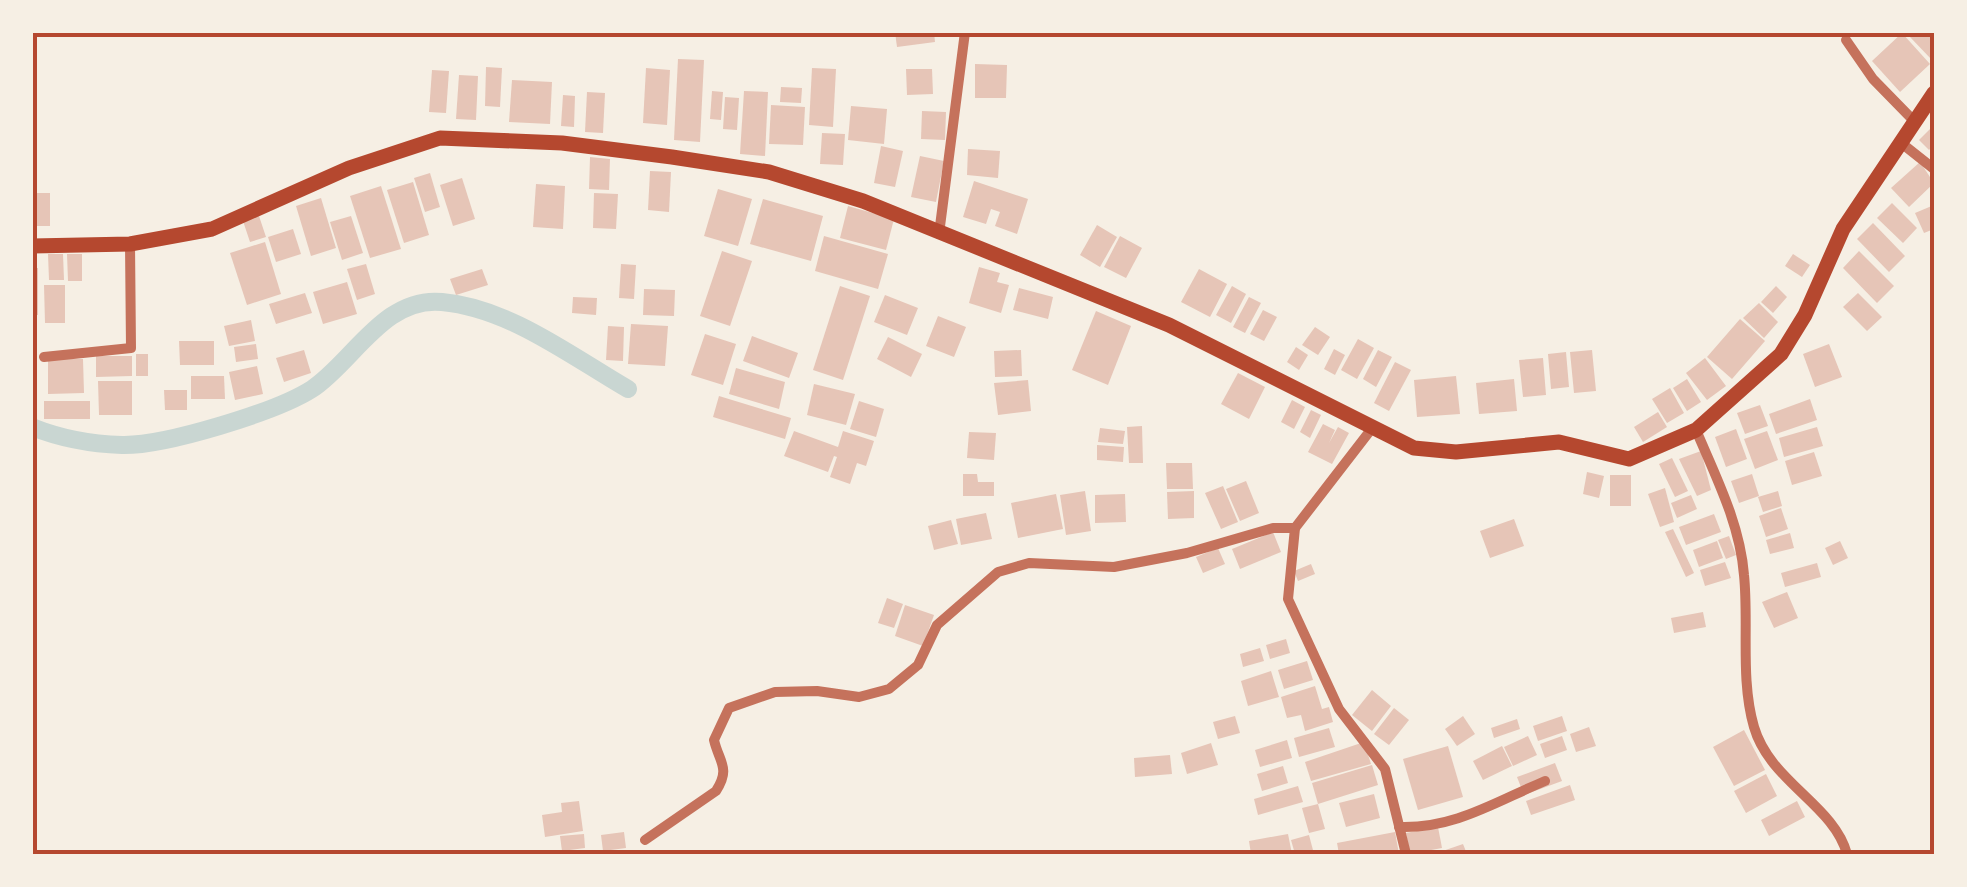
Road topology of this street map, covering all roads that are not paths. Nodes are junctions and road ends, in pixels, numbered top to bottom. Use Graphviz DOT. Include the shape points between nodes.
graph roads {
  1 [pos="965,32"];
  2 [pos="1846,40"];
  3 [pos="1934,93"];
  4 [pos="1914,121"];
  5 [pos="1900,142"];
  6 [pos="1934,170"];
  7 [pos="939,234"];
  8 [pos="130,244"];
  9 [pos="32,246"];
  10 [pos="44,357"];
  11 [pos="1373,428"];
  12 [pos="1696,430"];
  13 [pos="1295,528"];
  14 [pos="1545,781"];
  15 [pos="1399,827"];
  16 [pos="645,840"];
  17 [pos="1406,854"];
  18 [pos="1848,854"];
  1 -- 7 [label="street"];
  2 -- 4 [label="street"];
  3 -- 4 [label="main road"];
  4 -- 5 [label="main road"];
  5 -- 6 [label="street"];
  5 -- 12 [label="main road" via="1842,229 1781,354"];
  7 -- 8 [label="main road" via="864,201 768,172 562,143 465,137 407,145 212,229"];
  7 -- 11 [label="main road" via="1168,325"];
  8 -- 9 [label="main road"];
  8 -- 10 [label="street" via="131,348"];
  11 -- 12 [label="main road" via="1434,452 1559,442 1629,459"];
  11 -- 13 [label="street"];
  12 -- 18 [label="street" via="1732,516 1744,573 1753,726 1781,776 1838,832"];
  13 -- 15 [label="street" via="1288,575 1295,622 1339,710 1385,769"];
  13 -- 16 [label="street" via="1114,567 1029,563 998,572 937,625 918,665 889,689 859,697 775,692 728,708 714,740 725,762 716,791"];
  14 -- 15 [label="street" via="1453,822"];
  15 -- 17 [label="street"];
}
